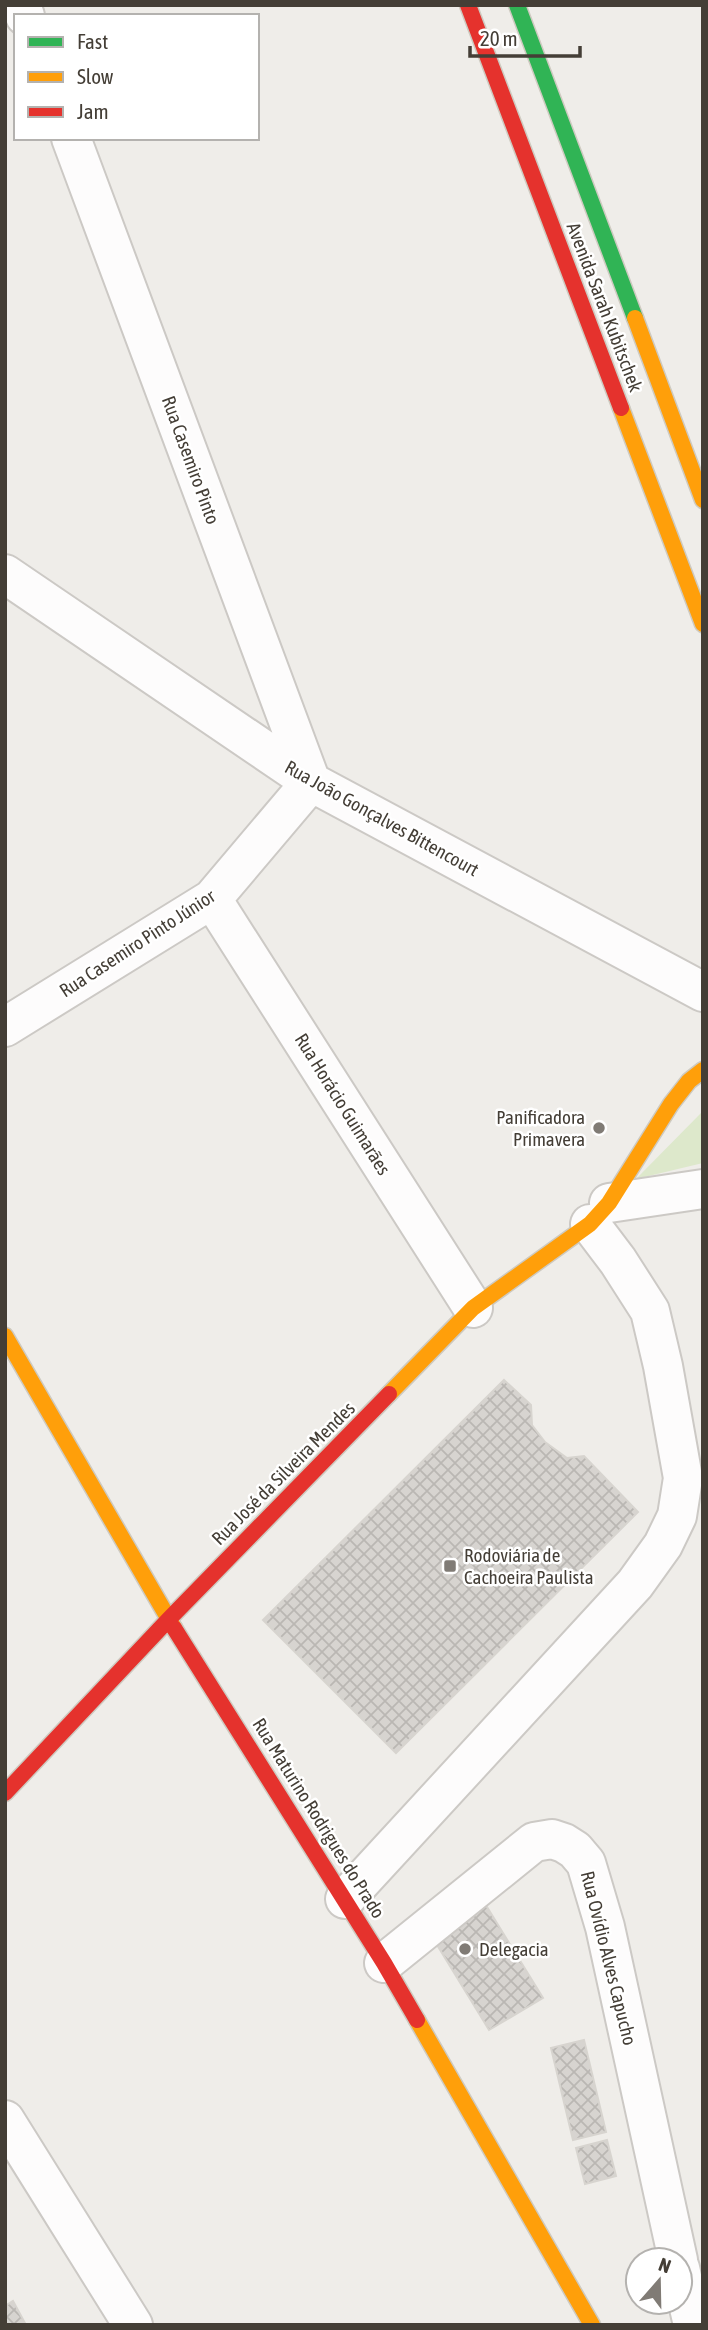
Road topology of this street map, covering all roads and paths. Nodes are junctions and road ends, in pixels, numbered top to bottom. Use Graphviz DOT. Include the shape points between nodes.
graph roads {
  1 [pos="467,5"];
  2 [pos="517,5"];
  3 [pos="72,140"];
  4 [pos="703,500"];
  5 [pos="5,574"];
  6 [pos="703,624"];
  7 [pos="311,782"];
  8 [pos="212,899"];
  9 [pos="703,992"];
  10 [pos="5,1027"];
  11 [pos="703,1070"];
  12 [pos="703,1189"];
  13 [pos="600,1213"];
  14 [pos="473,1308"];
  15 [pos="5,1336"];
  16 [pos="169,1619"];
  17 [pos="5,1793"];
  18 [pos="345,1899"];
  19 [pos="384,1963"];
  20 [pos="5,2120"];
  21 [pos="675,2246"];
  22 [pos="133,2325"];
  23 [pos="592,2325"];
  1 -- 6 [label="street, Avenida Sarah Kubitschek"];
  2 -- 4 [label="street, Avenida Sarah Kubitschek"];
  3 -- 7 [label="street, Rua Casemiro Pinto"];
  5 -- 7 [label="street, Rua João Gonçalves Bittencourt"];
  7 -- 8 [label="street, Rua Casemiro Pinto Júnior"];
  7 -- 9 [label="street, Rua João Gonçalves Bittencourt"];
  8 -- 10 [label="street, Rua Casemiro Pinto Júnior"];
  8 -- 14 [label="street, Rua Horácio Guimarães"];
  11 -- 13 [label="street" via="671,1104"];
  12 -- 13 [label="street"];
  13 -- 14 [label="street, Rua José da Silveira Mendes"];
  13 -- 18 [label="street" via="618,1261 650,1311 684,1478 677,1516 635,1584"];
  14 -- 16 [label="street, Rua José da Silveira Mendes"];
  15 -- 16 [label="street, Rua Maturino Rodrigues do Prado"];
  16 -- 17 [label="street, Rua José da Silveira Mendes"];
  16 -- 18 [label="street, Rua Maturino Rodrigues do Prado"];
  18 -- 19 [label="street, Rua Maturino Rodrigues do Prado"];
  19 -- 21 [label="street, Rua Ovídio Alves Capucho" via="534,1842 552,1839 575,1850 586,1863 604,1927"];
  19 -- 23 [label="street, Rua Maturino Rodrigues do Prado"];
  20 -- 22 [label="street"];
}
